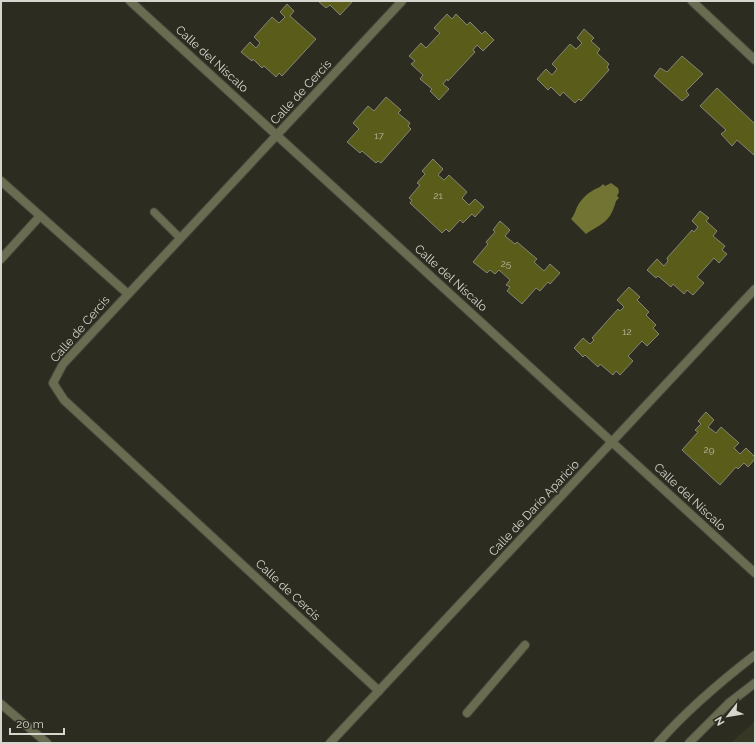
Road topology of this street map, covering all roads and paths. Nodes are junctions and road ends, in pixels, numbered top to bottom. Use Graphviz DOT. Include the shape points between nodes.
graph roads {
  1 [pos="130,1"];
  2 [pos="402,1"];
  3 [pos="692,1"];
  4 [pos="755,60"];
  5 [pos="276,135"];
  6 [pos="1,181"];
  7 [pos="154,212"];
  8 [pos="40,216"];
  9 [pos="180,238"];
  10 [pos="1,259"];
  11 [pos="755,289"];
  12 [pos="128,294"];
  13 [pos="612,442"];
  14 [pos="755,573"];
  15 [pos="525,645"];
  16 [pos="755,655"];
  17 [pos="755,683"];
  18 [pos="379,691"];
  19 [pos="1,704"];
  20 [pos="467,713"];
  21 [pos="47,743"];
  22 [pos="330,743"];
  23 [pos="658,743"];
  24 [pos="689,743"];
  1 -- 5 [label="street, Calle del Níscalo"];
  2 -- 5 [label="street, Calle de Cercis"];
  3 -- 4 [label="street"];
  5 -- 9 [label="street, Calle de Cercis"];
  5 -- 13 [label="street, Calle del Níscalo"];
  6 -- 8 [label="street"];
  7 -- 9 [label="lane"];
  8 -- 10 [label="street"];
  8 -- 12 [label="street"];
  9 -- 12 [label="street, Calle de Cercis"];
  11 -- 13 [label="street, Calle de Darío Aparicio"];
  12 -- 18 [label="street, Calle de Cercis" via="62,364 53,383 64,400"];
  13 -- 14 [label="street, Calle del Níscalo"];
  13 -- 18 [label="street, Calle de Darío Aparicio"];
  15 -- 20 [label="street"];
  16 -- 23 [label="street" via="714,687"];
  17 -- 24 [label="street" via="729,703"];
  18 -- 22 [label="street, Calle de Darío Aparicio"];
  19 -- 21 [label="street"];
}
